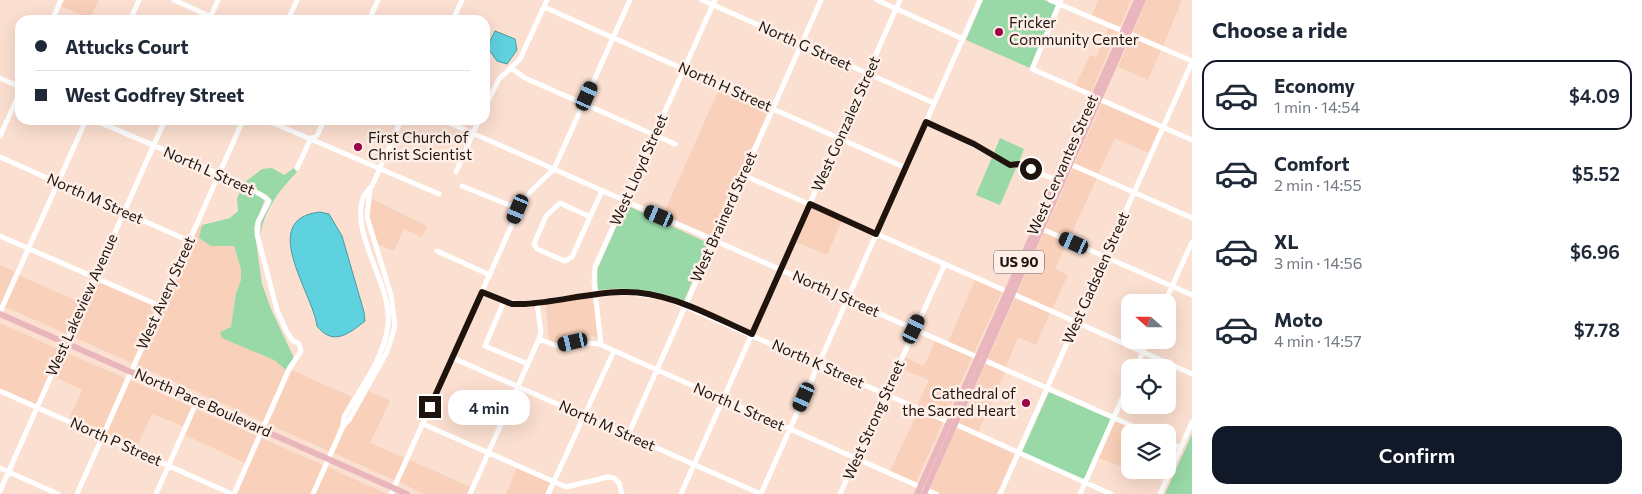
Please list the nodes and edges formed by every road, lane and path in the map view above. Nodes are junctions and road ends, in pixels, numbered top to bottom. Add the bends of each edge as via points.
1 (61, 0) edge
2 (139, 0) edge
3 (174, 0) edge
4 (218, 0) edge
5 (297, 0) edge
6 (378, 0) edge
7 (462, 0) edge
8 (547, 0) edge
9 (630, 0) edge
10 (702, 0) edge
11 (821, 0) edge
12 (877, 0) edge
13 (900, 0) edge
14 (980, 0) edge
15 (1050, 0) edge
16 (1137, 0) edge
17 (1142, 0) edge
18 (714, 2) edge
19 (1060, 2) edge
20 (544, 7) junction
21 (896, 9) junction
22 (54, 15) edge
23 (132, 15) edge
24 (204, 15) edge
25 (211, 15) edge
26 (290, 15) edge
27 (371, 15) edge
28 (455, 15) edge
29 (1126, 31) junction
30 (614, 38) junction
31 (963, 39) junction
32 (802, 44) junction
33 (1192, 62) edge
34 (511, 68) junction
35 (684, 69) junction
36 (868, 74) junction
37 (0, 78) edge
38 (15, 85) edge
39 (490, 97) edge
40 (1096, 98) junction
41 (15, 103) edge
42 (934, 103) junction
43 (583, 104) junction
44 (773, 109) junction
45 (926, 122) junction
46 (84, 125) edge
47 (105, 125) edge
48 (163, 125) edge
49 (241, 125) edge
50 (278, 125) edge
51 (322, 125) edge
52 (399, 125) edge
53 (453, 125) edge
54 (477, 125) edge
55 (1163, 127) junction
56 (1079, 129) junction
57 (473, 134) junction
58 (0, 136) edge
59 (654, 136) junction
60 (310, 138) junction
61 (839, 138) junction
62 (1192, 140) edge
63 (675, 144) dead end
64 (153, 146) junction
65 (0, 157) edge
66 (1070, 164) junction
67 (297, 168) dead end
68 (380, 168) junction
69 (906, 168) junction
70 (554, 169) junction
71 (456, 172) dead end
72 (218, 175) junction
73 (743, 175) junction
74 (1056, 180) junction
75 (58, 183) junction
76 (462, 186) dead end
77 (602, 190) junction
78 (1134, 192) junction
79 (438, 194) dead end
80 (624, 201) junction
81 (810, 204) junction
82 (518, 209) junction
83 (124, 212) junction
84 (1047, 216) junction
85 (590, 217) junction
86 (1192, 218) edge
87 (1042, 229) junction
88 (876, 234) junction
89 (0, 236) edge
90 (714, 240) junction
91 (189, 241) junction
92 (1192, 242) edge
93 (28, 248) junction
94 (437, 251) dead end
95 (1106, 257) junction
96 (944, 264) junction
97 (781, 270) junction
98 (490, 275) junction
99 (95, 278) junction
100 (1172, 286) junction
101 (482, 292) junction
102 (1009, 293) junction
103 (1168, 294) edge
104 (595, 295) junction
105 (1192, 295) edge
106 (847, 299) junction
107 (504, 301) junction
108 (537, 304) junction
109 (685, 305) junction
110 (160, 306) junction
111 (0, 313) edge
112 (1076, 323) junction
113 (914, 329) junction
114 (752, 334) junction
115 (539, 339) junction
116 (66, 343) junction
117 (601, 345) junction
118 (1144, 349) edge
119 (614, 351) junction
120 (1143, 352) junction
121 (453, 358) junction
122 (980, 358) junction
123 (1140, 359) edge
124 (528, 364) junction
125 (818, 364) junction
126 (657, 370) junction
127 (132, 371) junction
128 (1192, 374) edge
129 (518, 387) junction
130 (1047, 388) junction
131 (0, 390) edge
132 (885, 394) junction
133 (723, 399) junction
134 (197, 401) junction
135 (1121, 402) edge
136 (37, 407) junction
137 (584, 416) junction
138 (1114, 418) junction
139 (1192, 422) edge
140 (952, 423) junction
141 (423, 424) junction
142 (1128, 424) edge
143 (790, 429) junction
144 (262, 430) junction
145 (628, 435) junction
146 (102, 436) junction
147 (1176, 446) edge
148 (1180, 448) junction
149 (488, 453) junction
150 (1018, 453) junction
151 (328, 459) junction
152 (856, 459) junction
153 (694, 464) junction
154 (168, 466) junction
155 (0, 468) edge
156 (8, 472) junction
157 (554, 482) junction
158 (1085, 483) junction
159 (923, 490) edge
160 (0, 491) edge
161 (392, 491) edge
162 (58, 494) edge
163 (77, 494) edge
164 (156, 494) edge
165 (233, 494) edge
166 (312, 494) edge
167 (407, 494) edge
168 (470, 494) edge
169 (548, 494) edge
170 (622, 494) edge
171 (681, 494) edge
172 (761, 494) edge
173 (840, 494) edge
174 (917, 494) edge
175 (936, 494) edge
176 (1000, 494) edge
177 (1080, 494) edge
178 (1111, 494) edge
179 (1160, 494) edge

1 - 22 street
2 - 23 street
3 - 24 street
4 - 25 street
5 - 26 street
6 - 27 street
7 - 28 street
8 - 20 street
9 - 30 street
10 - 18 street, North G Street
11 - 32 street, West Brainerd Street
12 - 21 street
13 - 21 street, West Gonzalez Street
14 - 31 street
15 - 19 street
16 - 29 main road, West Cervantes Street / US 90
17 - 29 main road, West Cervantes Street / US 90
18 - 32 street, North G Street
18 - 35 street, West Lloyd Street
19 - 29 street
19 - 40 street via 1032,69
20 - 30 street, North H Street
20 - 34 street via 520,59
21 - 31 street
21 - 36 street, West Gonzalez Street
29 - 33 street
29 - 40 main road, West Cervantes Street / US 90
30 - 35 street, North H Street
30 - 43 street
31 - 42 street
32 - 36 street, North G Street
32 - 44 street, West Brainerd Street
33 - 55 street, West Gadsden Street
34 - 39 street via 496,84
34 - 43 street via 525,78
35 - 44 street, North H Street
35 - 59 street, West Lloyd Street
36 - 42 street, North G Street
36 - 61 street, West Gonzalez Street
37 - 38 street
40 - 55 street
40 - 56 main road, West Cervantes Street / US 90
40 - 66 main road, West Cervantes Street / US 90
41 - 58 street
42 - 45 street
43 - 59 street
43 - 70 street
44 - 61 street, North H Street
44 - 73 street, West Brainerd Street
45 - 69 street
45 - 74 street via 1010,165 1019,164
46 - 75 street
47 - 64 street, North L Street
48 - 64 street, West Lakeview Avenue
49 - 72 street, West Avery Street
50 - 60 street
51 - 60 street via 317,136
52 - 68 street
53 - 57 street, North J Street
54 - 57 street
55 - 62 street
55 - 78 street, West Gadsden Street
56 - 66 main road via 1068,159
56 - 74 main road, West Cervantes Street / US 90
57 - 70 street, North J Street
57 - 71 street
59 - 63 street
59 - 80 street, West Lloyd Street
60 - 67 street
60 - 68 street
61 - 69 street, North H Street
61 - 81 street, West Gonzalez Street
64 - 72 street, North L Street
64 - 83 street, West Lakeview Avenue
65 - 75 street, North M Street
66 - 78 street
66 - 84 main road, West Cervantes Street / US 90
68 - 79 street
68 - 151 street via 370,188 366,208 390,300 394,332 387,352 343,426
69 - 88 street
70 - 77 street, North J Street
70 - 82 street
72 - 91 street, West Avery Street
72 - 144 street, North L Street via 264,195 269,201 258,222 257,234 277,310 292,340 299,344 300,354 289,369
73 - 81 street
73 - 90 street, West Brainerd Street
74 - 84 main road
74 - 102 main road, West Cervantes Street / US 90
75 - 83 street, North M Street
75 - 93 street
76 - 82 street
77 - 80 street, North J Street
77 - 85 street
78 - 86 street
78 - 95 street, West Gadsden Street
80 - 90 street, North J Street
80 - 104 street, West Lloyd Street via 595,267
81 - 88 street
81 - 97 street, West Gonzalez Street
82 - 98 street
83 - 91 street, North M Street
83 - 99 street, West Lakeview Avenue
84 - 87 main road, West Cervantes Street / US 90
85 - 85 street via 568,261 534,247 546,216 556,204
87 - 95 street
87 - 102 main road, West Cervantes Street / US 90
88 - 96 street
88 - 106 street
89 - 93 street
90 - 97 street, North J Street
90 - 109 street, West Brainerd Street
91 - 110 street, West Avery Street
92 - 100 street
93 - 99 street
93 - 111 street
94 - 98 street
95 - 100 street
95 - 112 street, West Gadsden Street
96 - 102 street
96 - 113 street, West Strong Street
97 - 106 street, North J Street
97 - 114 street, West Gonzalez Street
98 - 101 street
99 - 110 street
99 - 116 street, West Lakeview Avenue
100 - 103 street
100 - 105 street
101 - 107 street, North K Street
101 - 121 street
102 - 112 street
102 - 122 main road, West Cervantes Street / US 90
104 - 108 street, North K Street
104 - 109 street, North K Street via 642,293
104 - 117 street, West Lloyd Street
106 - 113 street, North J Street
106 - 125 street
107 - 108 street, North K Street
107 - 124 street via 485,346
108 - 115 street
109 - 114 street, North K Street
109 - 126 street, West Brainerd Street
110 - 127 street, West Avery Street
111 - 116 main road, North Pace Boulevard
112 - 120 street
112 - 130 street, West Gadsden Street
113 - 122 street, North J Street
113 - 132 street, West Strong Street
114 - 125 street, North K Street
114 - 133 street, West Gonzalez Street
115 - 117 street, North L Street via 557,346 573,342
115 - 124 street
116 - 127 main road, North Pace Boulevard
116 - 136 street, West Lakeview Avenue
117 - 119 street, North L Street
118 - 120 street
119 - 126 street, North L Street
119 - 137 street
120 - 123 street
120 - 128 street
121 - 129 street, North M Street
121 - 141 street
122 - 130 street, North J Street
122 - 140 main road, West Cervantes Street / US 90
124 - 129 street
125 - 132 street, North K Street
125 - 143 street
126 - 133 street, North L Street
126 - 145 street, West Brainerd Street
127 - 134 main road, North Pace Boulevard
127 - 146 street, West Avery Street
129 - 137 street, North M Street
129 - 149 street
130 - 138 street, North J Street
130 - 150 street, West Gadsden Street
131 - 136 street, North P Street
132 - 140 street, North K Street
132 - 152 street, West Strong Street
133 - 143 street, North L Street
133 - 153 street, West Gonzalez Street
134 - 144 main road, North Pace Boulevard
134 - 154 street
135 - 138 street
136 - 146 street, North P Street
136 - 156 street, West Lakeview Avenue
137 - 145 street, North M Street
137 - 157 street
138 - 142 street, North J Street
138 - 158 street
139 - 148 street
140 - 150 street, North K Street
140 - 159 main road, West Cervantes Street / US 90
141 - 149 street
141 - 161 street
143 - 152 street, North L Street
143 - 172 street
144 - 151 main road, North Pace Boulevard
144 - 165 street
145 - 153 street, North M Street
146 - 154 street, North P Street
146 - 163 street, West Avery Street
147 - 148 street
148 - 179 street
149 - 157 street
149 - 168 street
150 - 158 street, North K Street
150 - 176 street, West Gadsden Street
151 - 161 main road, North Pace Boulevard
151 - 166 street
152 - 159 street, North L Street
152 - 173 street, West Strong Street
153 - 171 street, West Gonzalez Street
153 - 172 street, North M Street
154 - 164 street
154 - 165 street, North P Street
155 - 156 street
156 - 160 street, West Lakeview Avenue
156 - 162 street
157 - 169 street
157 - 170 street via 569,487 611,477 619,483
158 - 177 street
158 - 178 street, North K Street
159 - 174 main road, West Cervantes Street / US 90
159 - 175 street, North L Street
161 - 167 main road, North Pace Boulevard

